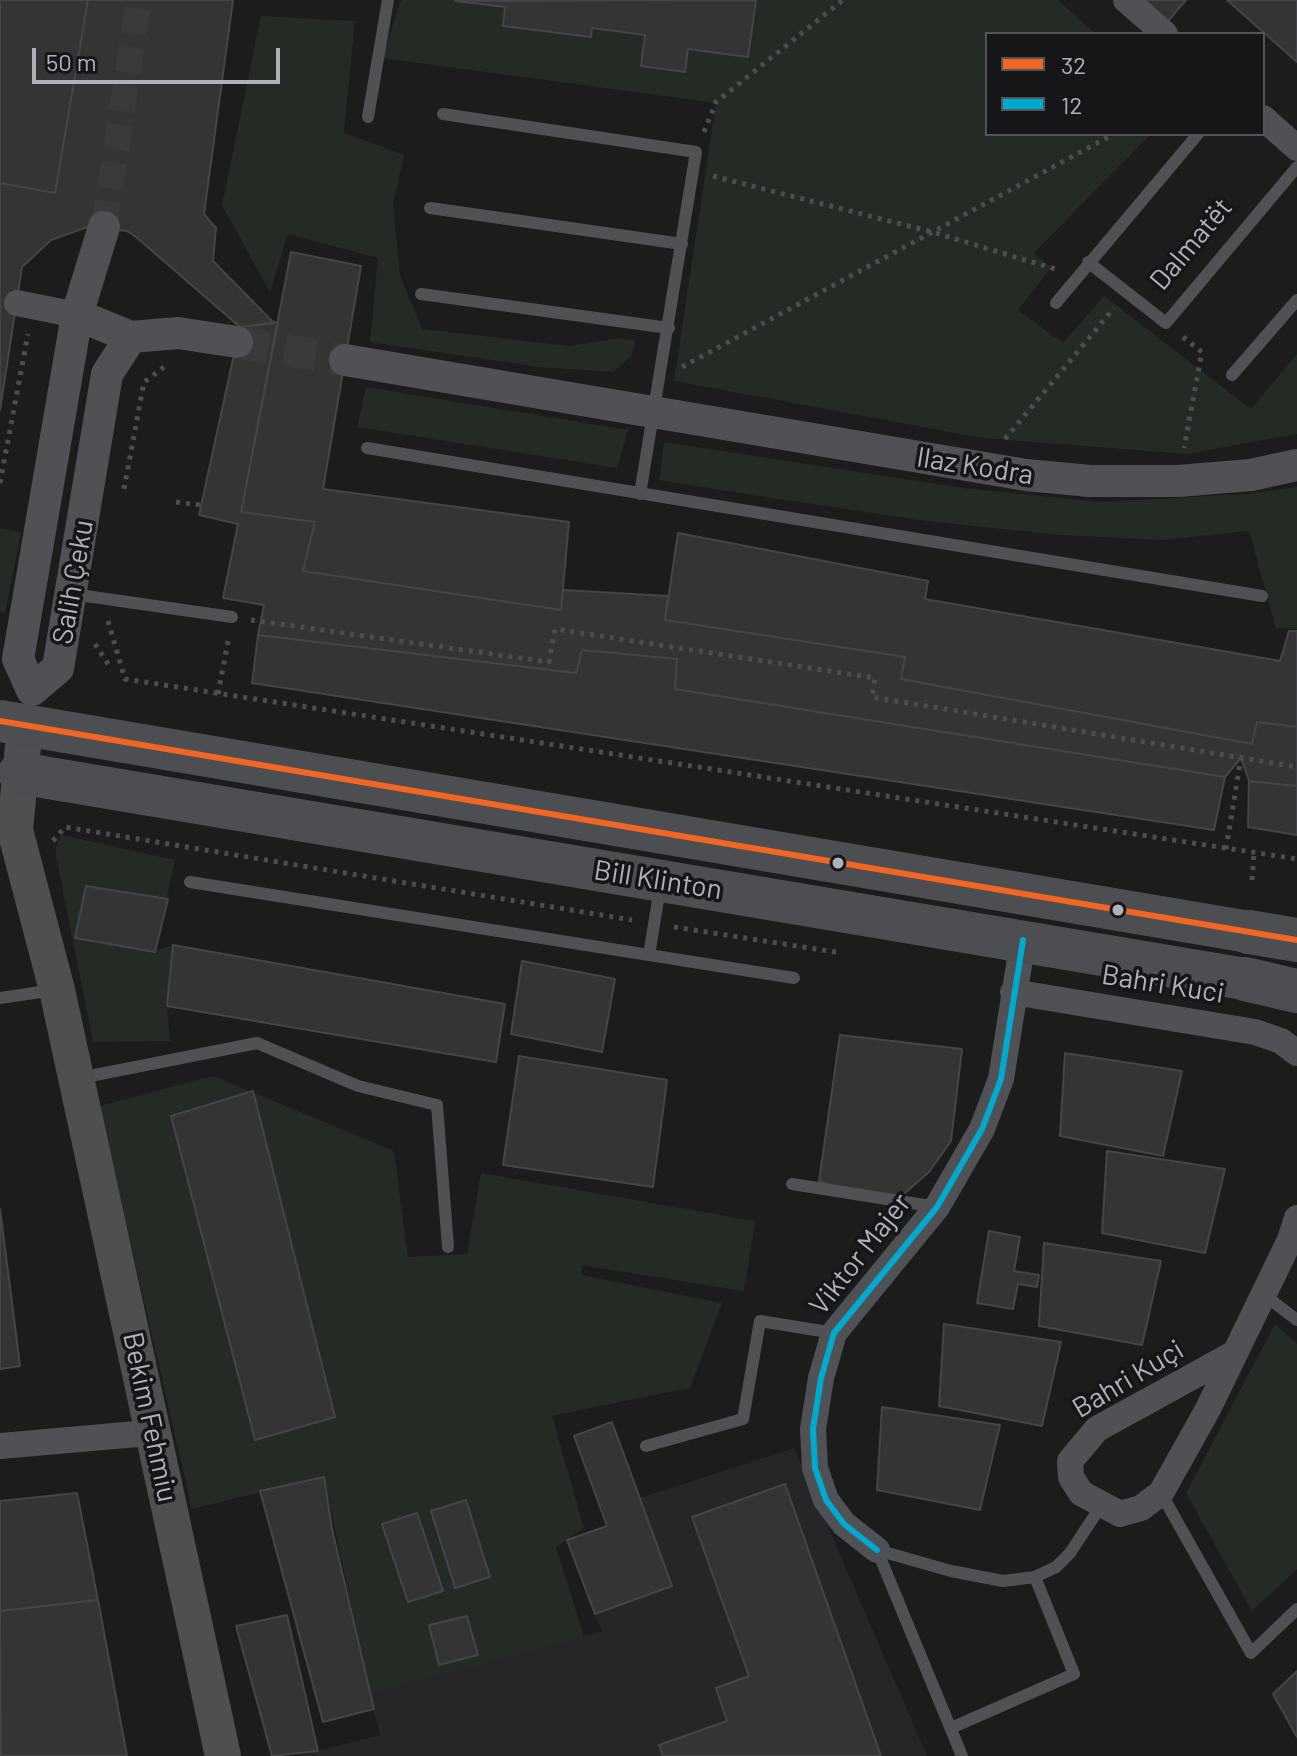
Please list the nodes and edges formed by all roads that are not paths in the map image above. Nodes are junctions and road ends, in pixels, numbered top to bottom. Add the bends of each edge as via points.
1 (388, 0) edge
2 (1126, 0) edge
3 (1163, 32) edge
4 (443, 114) dead end
5 (368, 117) dead end
6 (1265, 120) edge
7 (1196, 136) edge
8 (1297, 148) edge
9 (1297, 167) edge
10 (430, 208) dead end
11 (104, 227) tunnel mouth
12 (682, 244) junction
13 (1088, 262) junction
14 (421, 294) dead end
15 (1297, 300) edge
16 (1056, 303) dead end
17 (24, 305) road end
18 (77, 315) junction
19 (669, 328) junction
20 (131, 337) junction
21 (237, 342) tunnel mouth
22 (345, 360) tunnel mouth
23 (1232, 375) dead end
24 (657, 403) junction
25 (367, 448) dead end
26 (1297, 465) edge
27 (640, 494) junction
28 (89, 596) junction
29 (1262, 596) dead end
30 (232, 617) road end
31 (19, 712) edge
32 (13, 772) edge
33 (661, 881) junction
34 (190, 882) dead end
35 (1249, 932) junction
36 (1297, 932) edge
37 (1023, 940) junction
38 (1297, 940) edge
39 (649, 955) junction
40 (794, 978) dead end
41 (1245, 979) joint
42 (1297, 989) edge
43 (57, 990) junction
44 (1013, 992) junction
45 (0, 998) edge
46 (1297, 1053) edge
47 (77, 1079) junction
48 (792, 1184) dead end
49 (937, 1207) junction
50 (1297, 1218) edge
51 (448, 1247) dead end
52 (1263, 1294) junction
53 (1297, 1320) edge
54 (834, 1333) junction
55 (1235, 1353) junction
56 (153, 1429) junction
57 (0, 1446) edge
58 (646, 1446) dead end
59 (1161, 1493) junction
60 (1101, 1506) junction
61 (877, 1550) junction
62 (1035, 1577) junction
63 (1297, 1609) edge
64 (951, 1728) junction
65 (223, 1756) edge
66 (962, 1756) edge

1 - 5 lane
2 - 3 street
4 - 12 lane via 696,152
6 - 8 street
7 - 13 lane
9 - 13 lane, Dalmatët via 1166,323
10 - 12 lane
11 - 18 street, Salih Çeku
12 - 19 lane
13 - 16 lane
14 - 19 lane
15 - 23 lane
17 - 18 street
18 - 20 street
18 - 31 street, Salih Çeku via 18,659
19 - 24 lane
20 - 21 street via 178,333
20 - 28 street, Salih Çeku via 107,374
22 - 24 street, Ilaz Kodra
24 - 26 street, Ilaz Kodra via 981,467 1090,481 1178,481
24 - 27 lane
25 - 27 lane
27 - 29 lane
28 - 30 lane
28 - 31 street, Salih Çeku via 58,668
31 - 32 main road, Bekim Fehmiu
31 - 35 main road, Bill Klinton
32 - 33 main road, Bill Klinton
32 - 43 main road, Bekim Fehmiu via 15,830
33 - 37 main road, Bill Klinton
33 - 39 lane
34 - 39 lane
35 - 36 highway
35 - 38 highway, Bill Klinton
37 - 41 main road, Bill Klinton
37 - 44 street, Viktor Majer
39 - 40 lane
41 - 42 highway, Bill Klinton
43 - 45 lane
43 - 47 main road, Bekim Fehmiu
44 - 46 street, Bahri Kuci via 1255,1032
44 - 49 street, Viktor Majer via 1001,1079 982,1129
47 - 51 lane via 257,1043 358,1086 437,1105
47 - 56 main road, Bekim Fehmiu
48 - 49 lane
49 - 54 street, Viktor Majer
50 - 52 street, Bahri Kuçi
52 - 53 lane
52 - 55 street, Bahri Kuçi
54 - 58 lane via 760,1321 743,1419
54 - 61 street, Viktor Majer via 813,1429 815,1468 826,1500 844,1524
55 - 59 street, Bahri Kuçi
55 - 60 street, Bahri Kuçi via 1097,1429 1079,1447 1070,1461 1071,1477 1081,1493
56 - 57 street
56 - 65 main road, Bekim Fehmiu
59 - 60 street, Bahri Kuçi via 1141,1508 1120,1514
59 - 63 lane via 1251,1653
60 - 62 lane via 1070,1553
61 - 62 lane via 1003,1581
61 - 64 lane, Viktor Majer
62 - 64 lane via 1074,1674
64 - 66 lane, Viktor Majer

